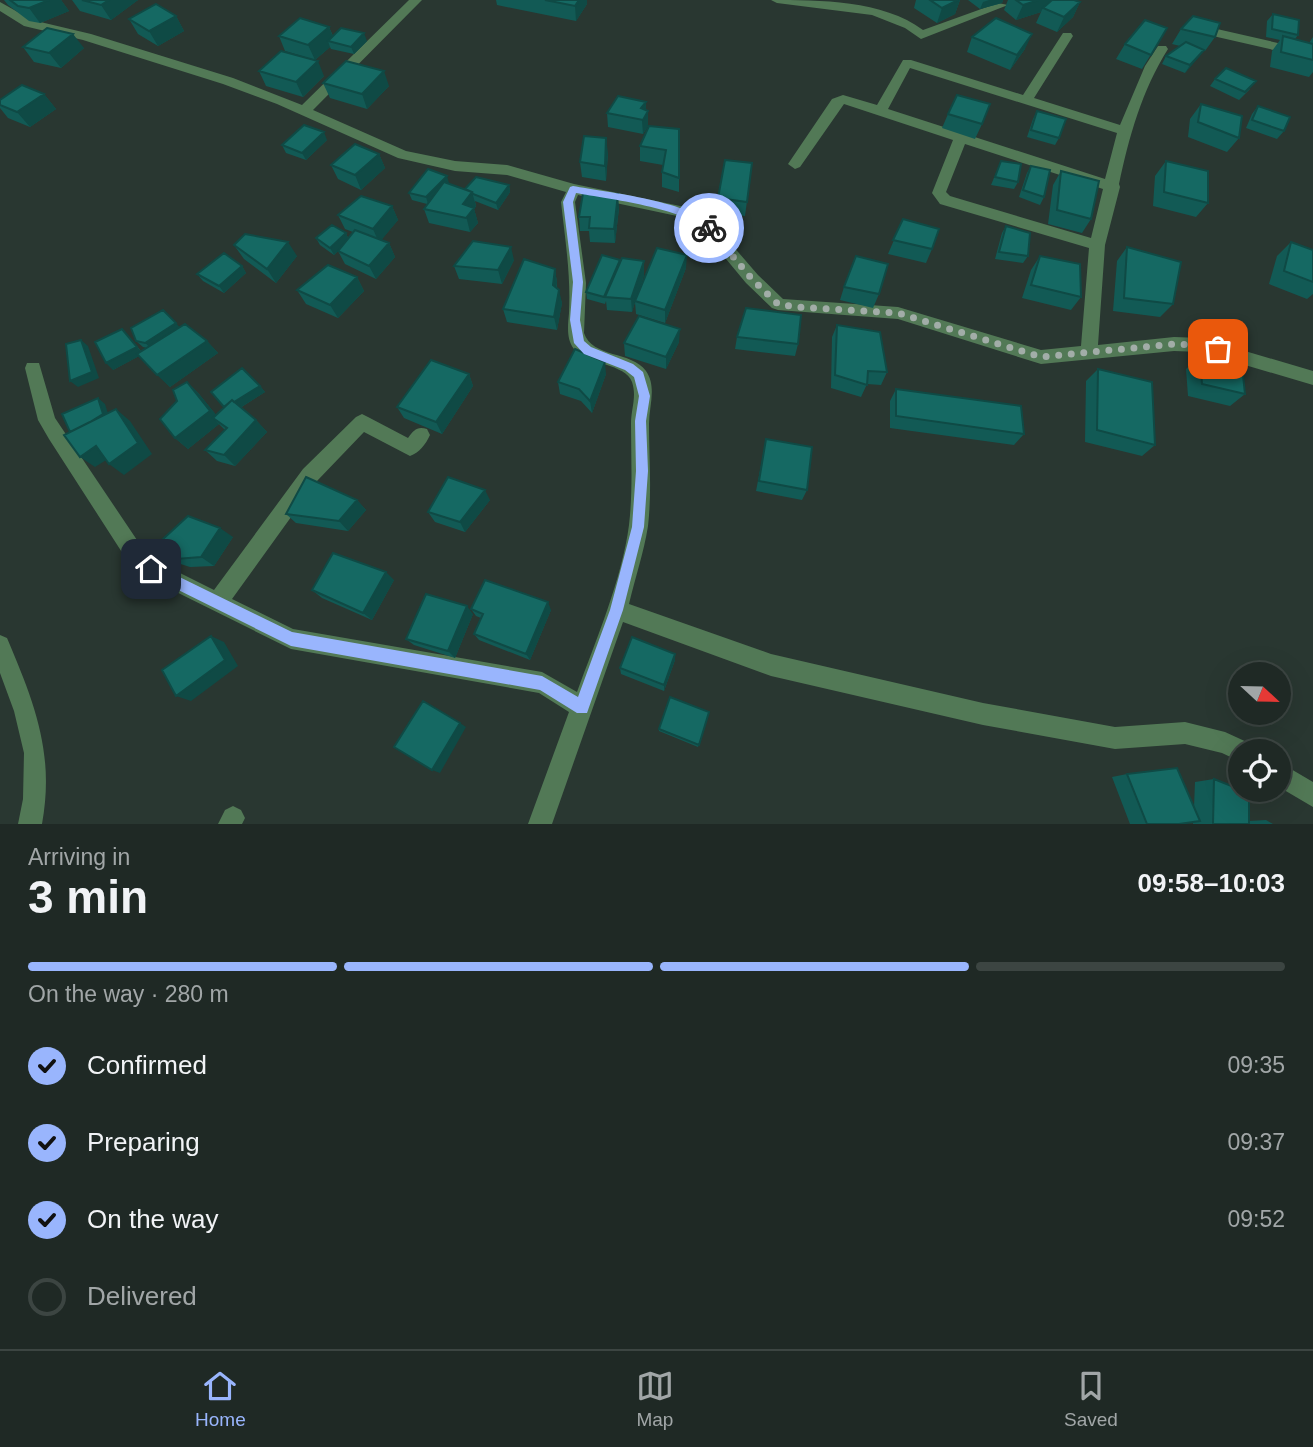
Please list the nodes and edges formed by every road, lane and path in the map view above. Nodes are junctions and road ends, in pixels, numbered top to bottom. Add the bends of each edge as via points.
1 (416, 0) edge
2 (777, 0) edge
3 (876, 0) edge
4 (1002, 5) dead end
5 (0, 6) edge
6 (881, 14) junction
7 (1195, 28) edge
8 (1068, 36) dead end
9 (1162, 49) edge
10 (915, 50) junction
11 (1313, 55) edge
12 (1026, 100) junction
13 (305, 110) junction
14 (880, 111) junction
15 (1124, 131) junction
16 (960, 139) junction
17 (796, 164) dead end
18 (1113, 187) junction
19 (573, 190) junction
20 (1097, 245) junction
21 (1088, 352) junction
22 (33, 369) dead end
23 (1313, 378) edge
24 (421, 435) dead end
25 (218, 602) junction
26 (617, 610) junction
27 (0, 645) edge
28 (582, 708) junction
29 (1228, 744) edge
30 (1291, 781) edge
31 (1313, 796) edge
32 (30, 824) edge
33 (540, 824) edge

1 - 13 street
2 - 6 street
3 - 6 street
4 - 10 street
5 - 13 street via 28,23 228,81
6 - 10 street via 905,22
7 - 11 street
8 - 12 street
9 - 15 street
10 - 12 street
10 - 14 street
12 - 15 street
13 - 19 street via 419,160 507,170
14 - 16 street
14 - 17 street via 843,99 838,102
15 - 18 street
16 - 18 street
16 - 20 street via 939,193 945,200
18 - 20 street
19 - 21 street via 657,205 702,220 778,304 898,313 1041,357
19 - 26 street via 568,210 578,282 575,320 579,343 639,375 644,396 638,527
20 - 21 street
21 - 23 street via 1201,345
22 - 25 street via 47,420 132,550 151,569
24 - 25 street via 410,448 362,422 310,475
25 - 28 street via 291,639 542,683
26 - 28 street
26 - 29 street via 771,665 983,715 1115,738 1185,733
27 - 32 street via 34,733 38,773
28 - 33 street
30 - 31 street

